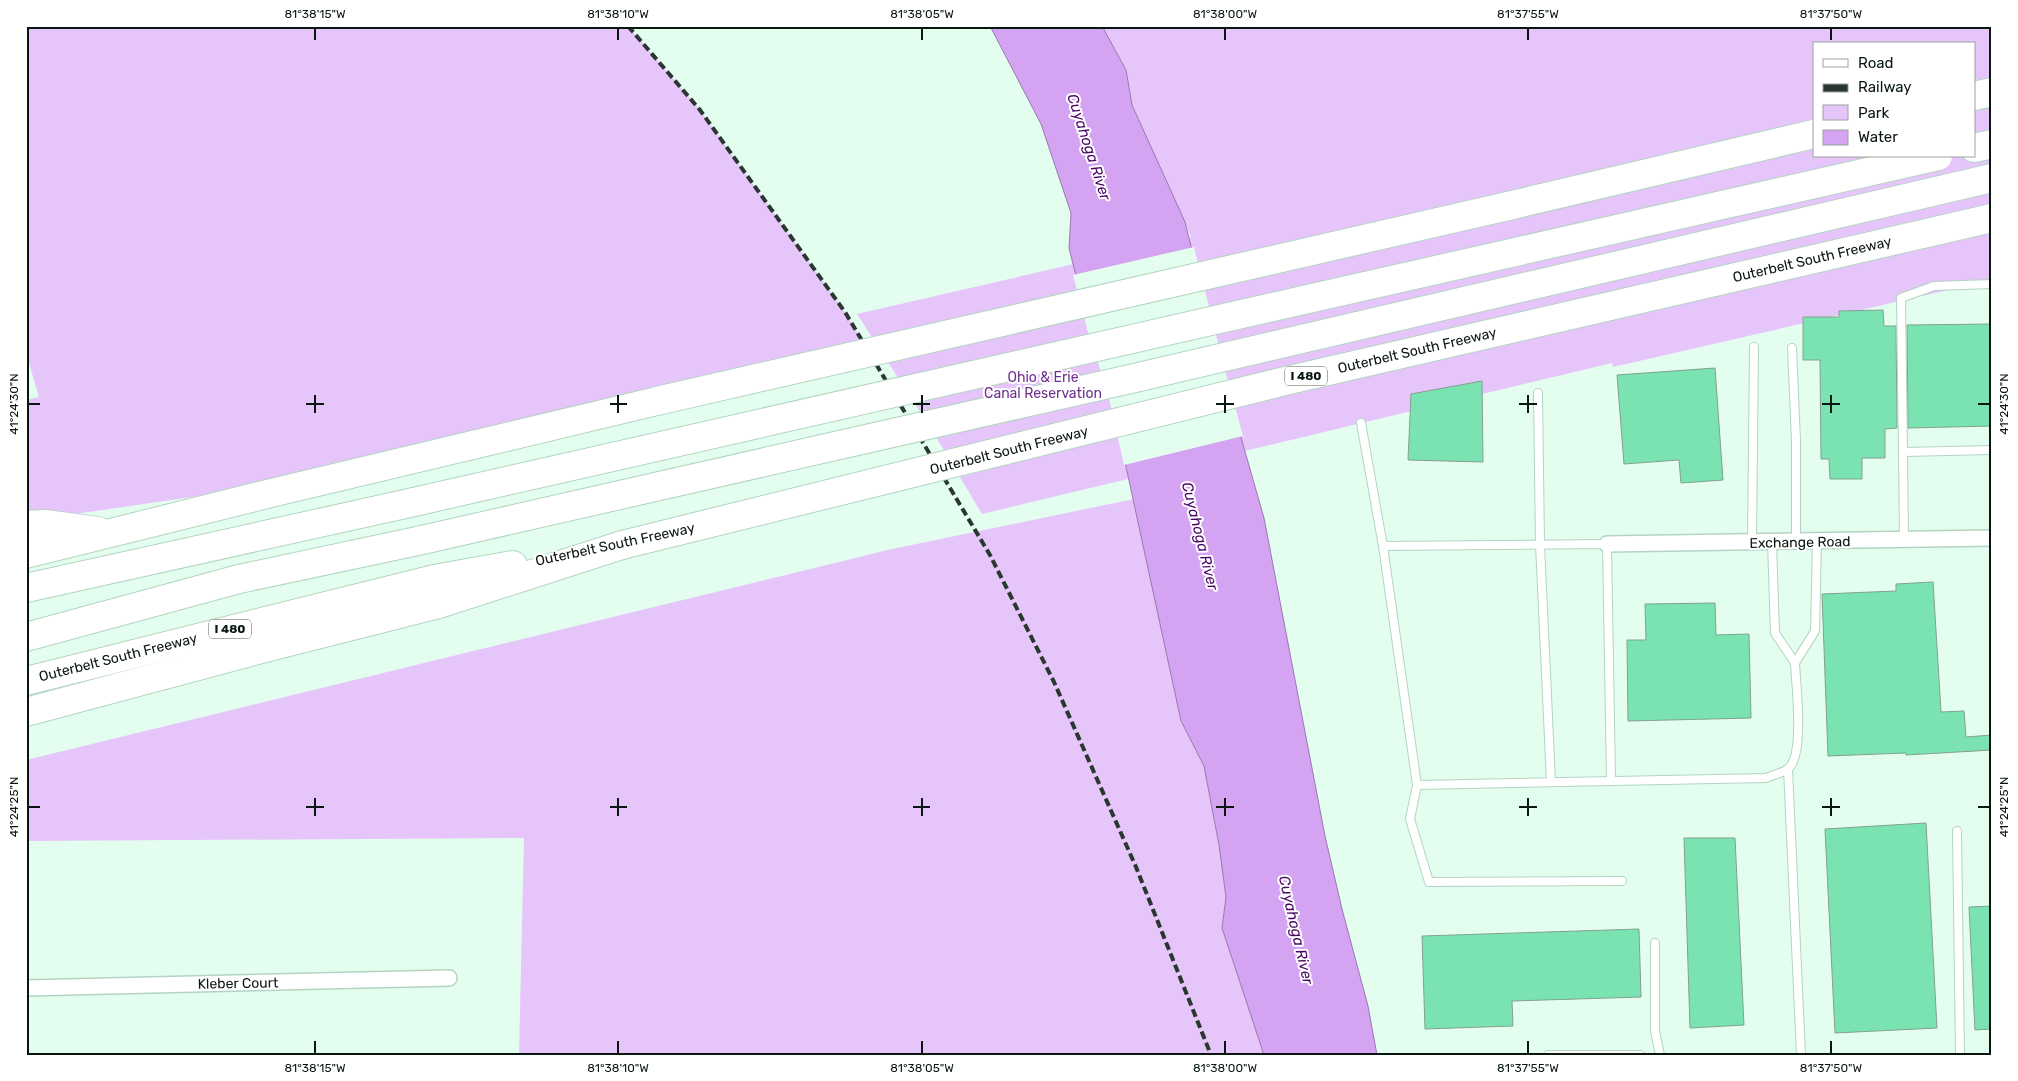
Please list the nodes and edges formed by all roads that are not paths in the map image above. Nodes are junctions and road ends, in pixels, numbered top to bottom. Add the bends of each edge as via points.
1 (1992, 92) edge
2 (1976, 96) edge
3 (1813, 134) edge
4 (1992, 144) edge
5 (1976, 148) edge
6 (1929, 158) edge
7 (1992, 178) edge
8 (1992, 218) edge
9 (1992, 284) edge
10 (1754, 347) dead end
11 (1792, 348) dead end
12 (1538, 393) dead end
13 (1361, 423) dead end
14 (1992, 450) edge
15 (1903, 452) junction
16 (26, 525) edge
17 (114, 533) junction
18 (1992, 538) edge
19 (1904, 540) junction
20 (1816, 541) junction
21 (1772, 542) junction
22 (1796, 542) junction
23 (1752, 543) junction
24 (1607, 544) junction
25 (1540, 545) junction
26 (1383, 546) junction
27 (26, 554) edge
28 (26, 588) edge
29 (437, 592) junction
30 (26, 637) edge
31 (1795, 663) junction
32 (26, 681) edge
33 (26, 712) edge
34 (1788, 769) junction
35 (1612, 780) junction
36 (1551, 782) junction
37 (1417, 785) junction
38 (1957, 831) dead end
39 (1622, 881) dead end
40 (1655, 944) dead end
41 (449, 978) dead end
42 (26, 988) edge
43 (1548, 1055) edge
44 (1640, 1055) edge
45 (1660, 1055) edge
46 (1801, 1055) edge
47 (1960, 1055) edge

1 - 2 highway
3 - 17 highway, bridge via 657,401
4 - 5 highway
6 - 28 highway, bridge
7 - 30 highway, bridge via 1129,380 240,579
8 - 29 highway, Outerbelt South Freeway / I 480, bridge via 1294,379
9 - 15 lane via 1934,286 1902,298
10 - 23 lane
11 - 22 lane
12 - 25 lane
13 - 26 lane
14 - 15 lane
15 - 19 lane
16 - 17 highway via 45,524
17 - 27 highway
18 - 19 street, Exchange Road
19 - 20 street, Exchange Road
20 - 22 street, Exchange Road
20 - 31 lane via 1815,631
21 - 22 street, Exchange Road
21 - 23 street, Exchange Road
21 - 31 lane via 1775,634
23 - 24 street, Exchange Road
24 - 25 lane
24 - 35 lane
25 - 26 lane
25 - 36 lane
26 - 37 lane
29 - 32 highway, Outerbelt South Freeway / I 480 via 250,624
29 - 33 highway via 265,648
31 - 34 lane via 1799,743
34 - 35 lane via 1766,778
34 - 46 lane
35 - 36 lane
36 - 37 lane
37 - 39 lane via 1410,819 1429,882
38 - 47 lane
40 - 45 lane via 1655,1031
41 - 42 street, Kleber Court
43 - 44 lane

